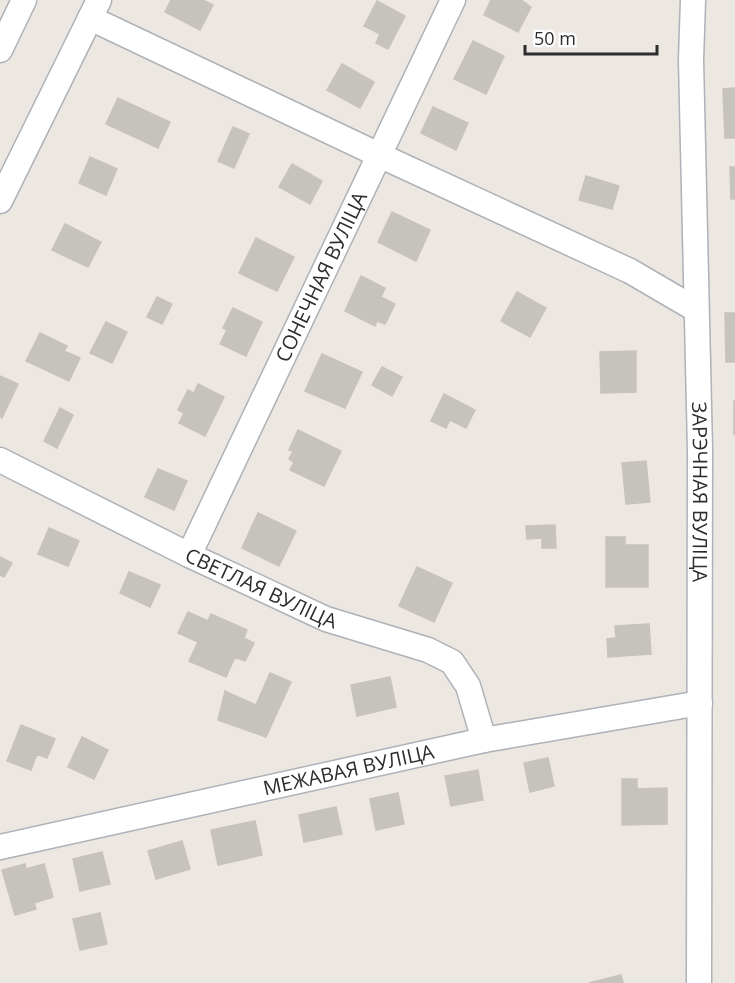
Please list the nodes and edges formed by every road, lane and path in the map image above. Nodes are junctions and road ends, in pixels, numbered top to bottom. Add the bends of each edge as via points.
1 (24, 0) edge
2 (453, 0) edge
3 (693, 0) edge
4 (94, 9) edge
5 (0, 50) edge
6 (378, 155) junction
7 (0, 201) edge
8 (695, 309) junction
9 (0, 460) edge
10 (189, 555) junction
11 (700, 703) junction
12 (484, 740) junction
13 (0, 847) edge
14 (699, 983) edge

1 - 5 street
2 - 6 street, СОНЕЧНАЯ ВУЛІЦА
3 - 8 street, ЗАРЭЧНАЯ ВУЛІЦА
4 - 6 street
4 - 7 street
6 - 8 street via 630,271
6 - 10 street, СОНЕЧНАЯ ВУЛІЦА
8 - 11 street, ЗАРЭЧНАЯ ВУЛІЦА via 700,462
9 - 10 street, СВЕТЛАЯ ВУЛІЦА
10 - 12 street, СВЕТЛАЯ ВУЛІЦА via 326,619 428,650 452,662 468,686
11 - 12 street, МЕЖАВАЯ ВУЛІЦА
11 - 14 street, ЗАРЭЧНАЯ ВУЛІЦА
12 - 13 street, МЕЖАВАЯ ВУЛІЦА

